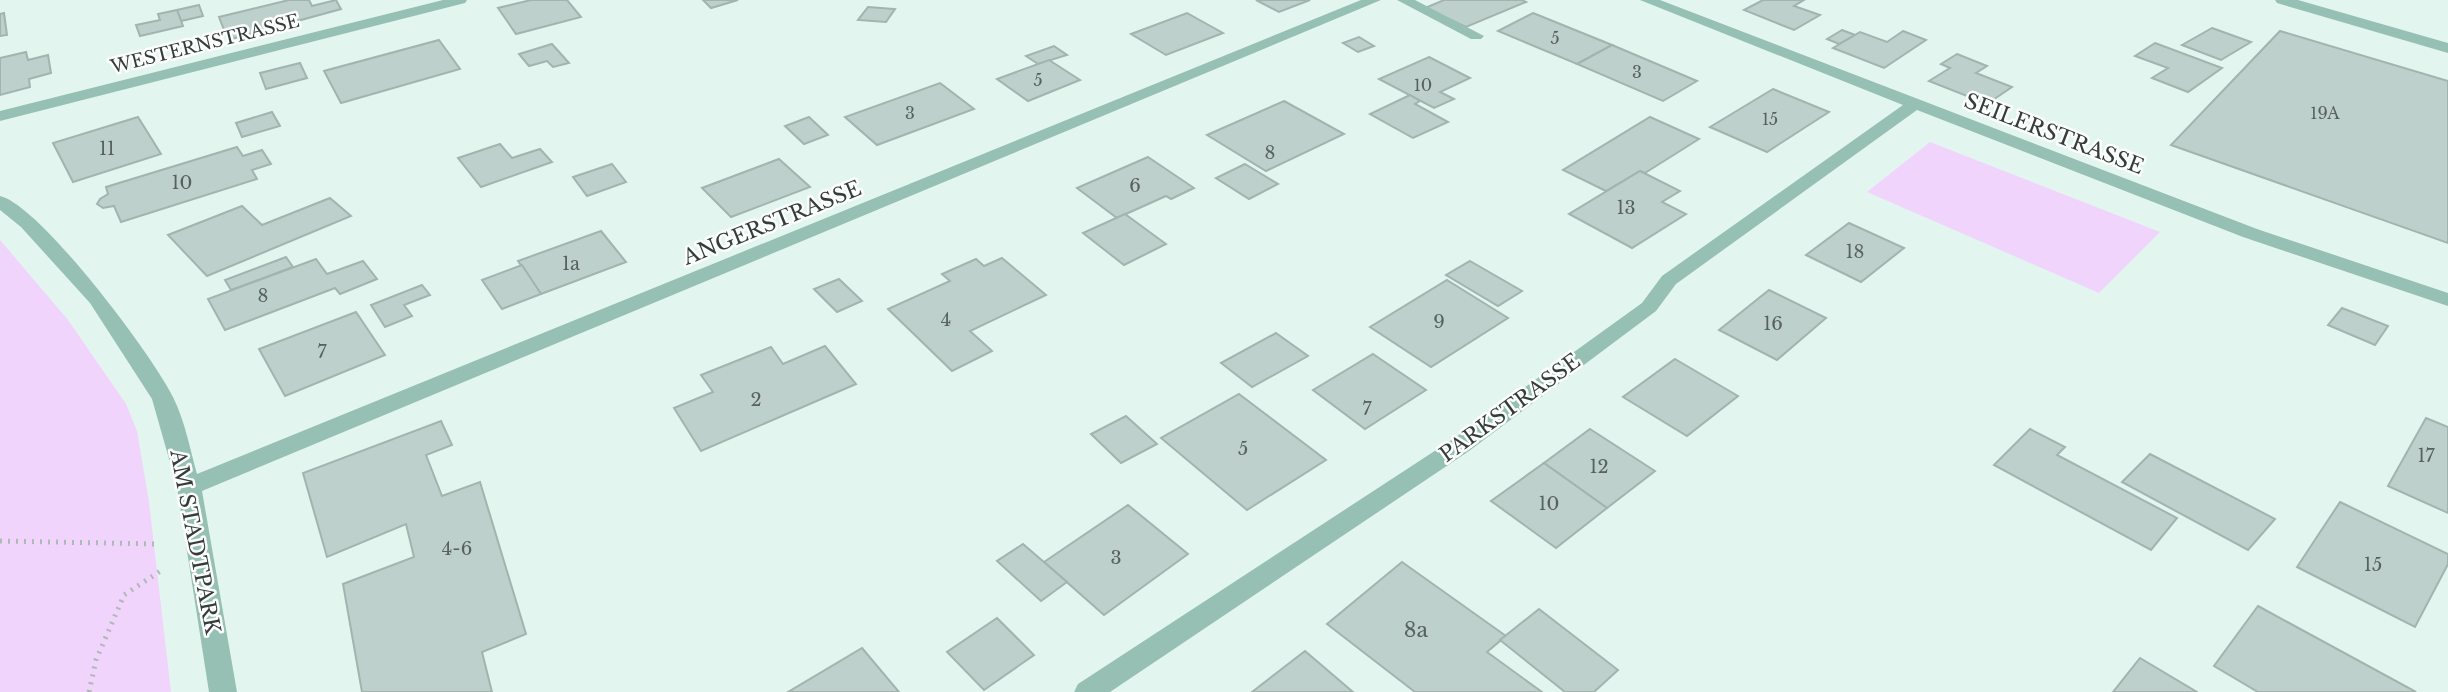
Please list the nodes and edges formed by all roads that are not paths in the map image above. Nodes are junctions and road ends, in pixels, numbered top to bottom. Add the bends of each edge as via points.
1 (460, 0) edge
2 (1374, 0) edge
3 (1404, 0) edge
4 (1647, 0) edge
5 (2282, 0) edge
6 (1476, 36) dead end
7 (2448, 48) edge
8 (1915, 104) junction
9 (0, 116) edge
10 (0, 201) edge
11 (2448, 300) edge
12 (188, 487) junction
13 (223, 692) edge
14 (1088, 692) edge

1 - 9 street, WESTERNSTRASSE
2 - 12 street, ANGERSTRASSE
3 - 6 street
4 - 8 street, SEILERSTRASSE
5 - 7 street
8 - 11 street, SEILERSTRASSE via 2250,233
8 - 14 street, PARKSTRASSE via 1669,280 1649,307 1461,445
10 - 12 street, AM STADTPARK via 28,223 97,299 163,398
12 - 13 street, AM STADTPARK

